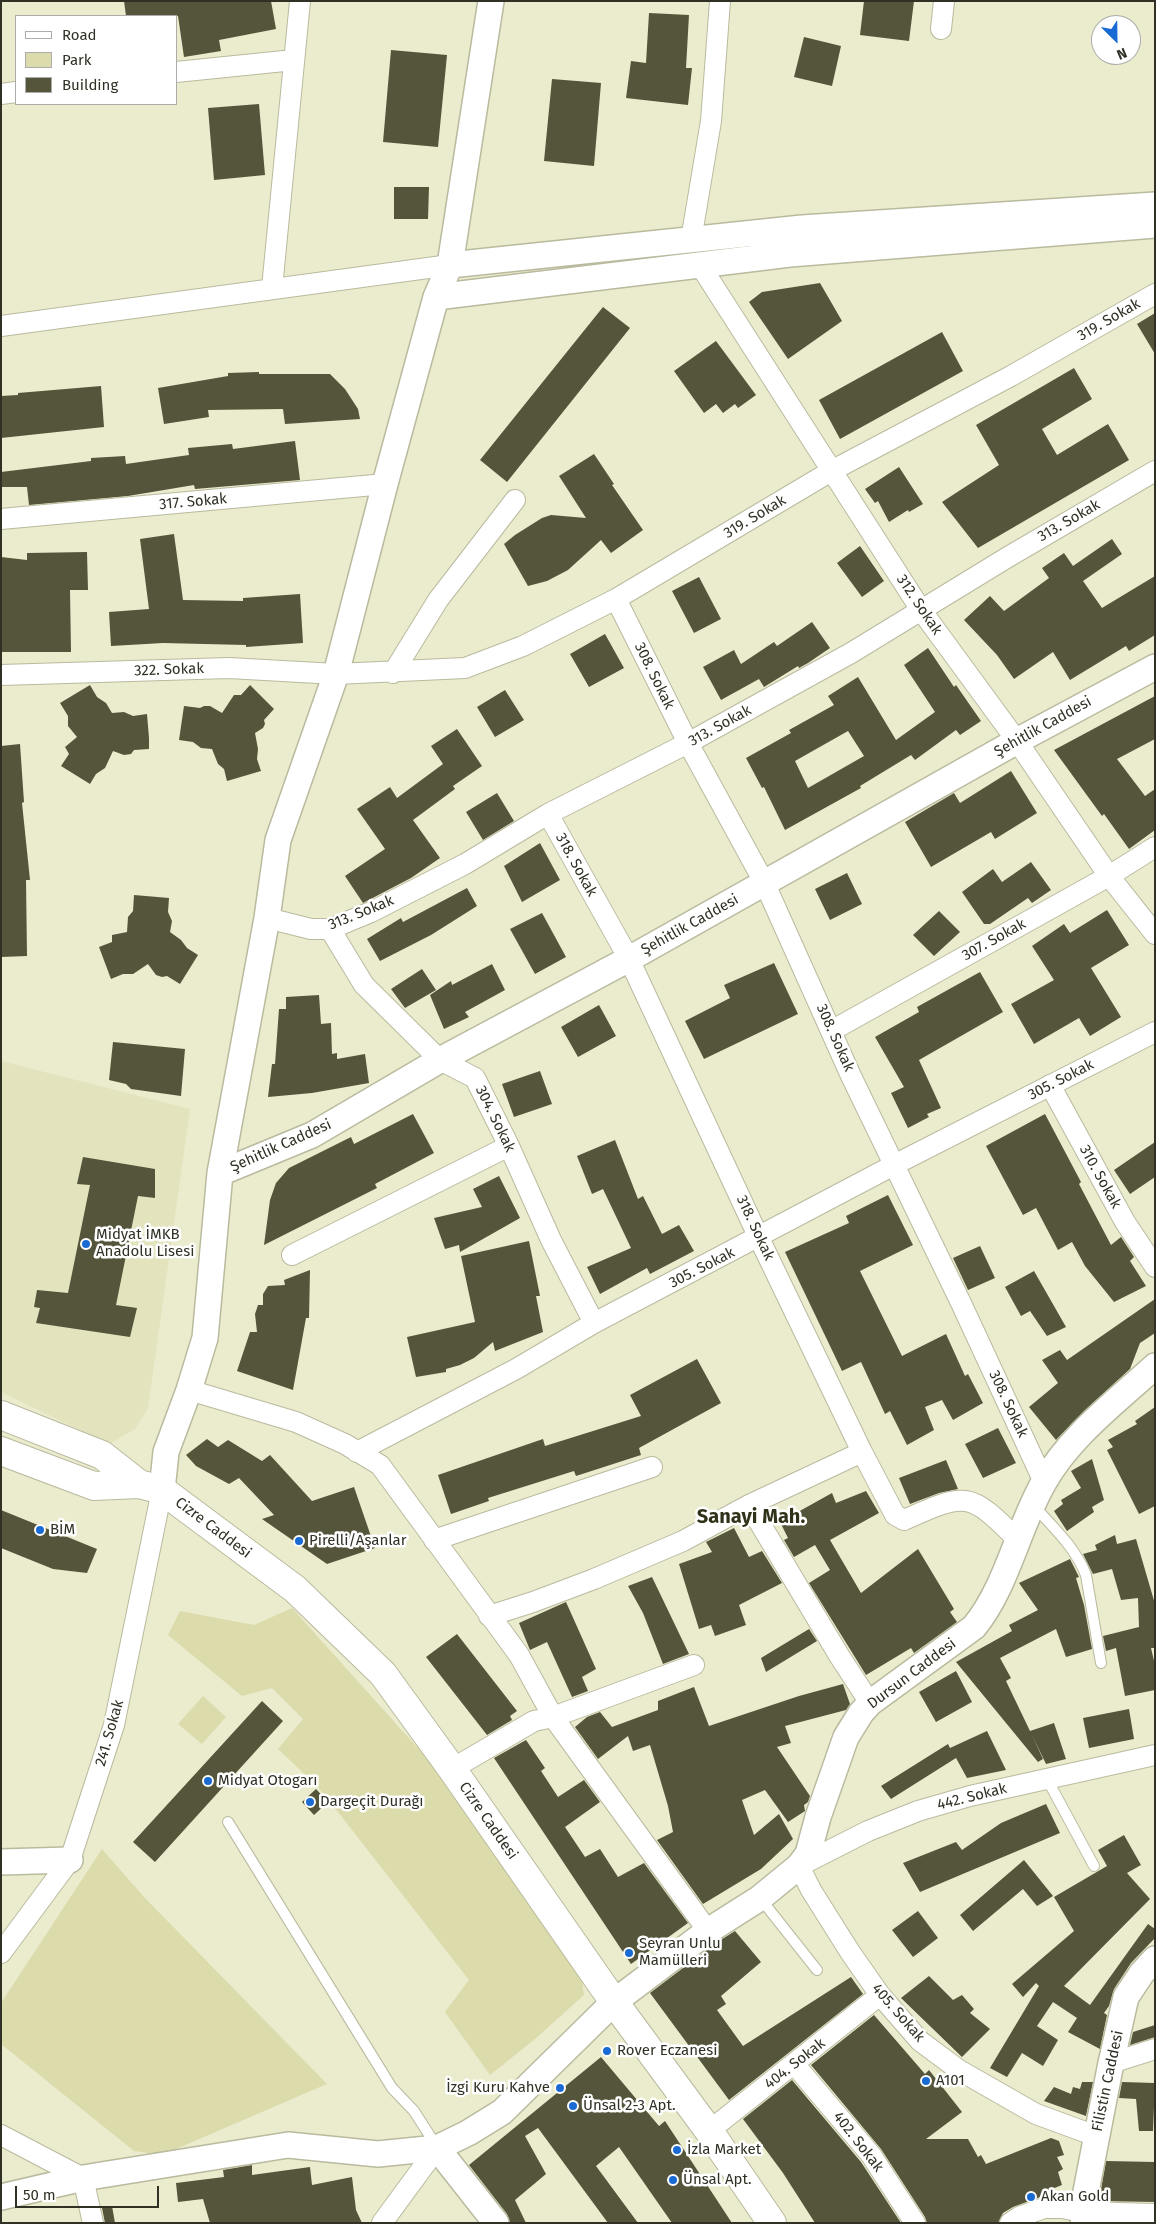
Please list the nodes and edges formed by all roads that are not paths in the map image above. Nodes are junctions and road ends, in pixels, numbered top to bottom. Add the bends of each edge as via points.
1 (300, 1) edge
2 (492, 1) edge
3 (720, 1) edge
4 (944, 1) edge
5 (941, 29) dead end
6 (294, 60) junction
7 (178, 72) edge
8 (15, 92) edge
9 (1, 94) edge
10 (1155, 205) edge
11 (1155, 225) edge
12 (691, 240) junction
13 (450, 265) junction
14 (700, 265) junction
15 (272, 288) junction
16 (1155, 294) edge
17 (436, 297) junction
18 (1, 326) edge
19 (833, 470) junction
20 (1155, 471) edge
21 (385, 484) junction
22 (515, 500) dead end
23 (1, 520) edge
24 (616, 599) junction
25 (921, 610) junction
26 (1155, 667) edge
27 (393, 673) junction
28 (336, 674) junction
29 (1, 675) edge
30 (1017, 741) junction
31 (688, 743) junction
32 (548, 814) junction
33 (1155, 847) edge
34 (1109, 876) junction
35 (766, 884) junction
36 (267, 918) junction
37 (330, 929) junction
38 (1155, 934) edge
39 (629, 959) junction
40 (831, 1031) junction
41 (1155, 1032) edge
42 (440, 1060) junction
43 (1050, 1085) junction
44 (509, 1146) junction
45 (894, 1165) junction
46 (220, 1173) junction
47 (759, 1238) junction
48 (292, 1255) dead end
49 (1155, 1267) edge
50 (594, 1323) junction
51 (1155, 1366) edge
52 (189, 1390) junction
53 (1, 1415) edge
54 (1, 1451) edge
55 (357, 1452) junction
56 (862, 1452) junction
57 (652, 1467) dead end
58 (1044, 1482) junction
59 (150, 1487) junction
60 (749, 1505) junction
61 (1032, 1505) junction
62 (434, 1540) junction
63 (1018, 1540) junction
64 (489, 1616) junction
65 (1101, 1663) dead end
66 (694, 1665) dead end
67 (870, 1703) junction
68 (553, 1718) junction
69 (1155, 1755) edge
70 (452, 1769) junction
71 (1047, 1779) junction
72 (228, 1822) dead end
73 (70, 1860) junction
74 (1, 1862) edge
75 (799, 1866) junction
76 (1094, 1866) dead end
77 (760, 1898) junction
78 (708, 1931) junction
79 (1, 1953) edge
80 (1155, 1959) edge
81 (817, 1970) dead end
82 (880, 1995) junction
83 (614, 2002) junction
84 (1155, 2049) edge
85 (1111, 2062) junction
86 (795, 2065) junction
87 (709, 2131) junction
88 (1, 2135) edge
89 (1096, 2136) junction
90 (437, 2148) junction
91 (83, 2178) junction
92 (1, 2197) edge
93 (1155, 2214) edge
94 (1083, 2218) edge
95 (93, 2223) edge
96 (382, 2223) edge
97 (496, 2223) edge
98 (772, 2223) edge
99 (915, 2223) edge
100 (1010, 2223) edge

1 - 6 street
2 - 13 street
3 - 12 street via 711,121
4 - 5 street
6 - 7 street
6 - 15 street
8 - 9 street
10 - 12 street via 812,228
11 - 14 street via 790,254
12 - 13 street
13 - 15 street
13 - 17 street
14 - 17 street
14 - 19 street, 312. Sokak
15 - 18 street
16 - 19 street, 319. Sokak via 1011,376
17 - 21 street
19 - 24 street, 319. Sokak
19 - 25 street, 312. Sokak
20 - 25 street, 313. Sokak
21 - 23 street, 317. Sokak
21 - 28 street
22 - 27 street via 438,600
24 - 27 street, 319. Sokak via 523,646 465,668
24 - 31 street, 308. Sokak
25 - 30 street, 312. Sokak
25 - 31 street, 313. Sokak via 851,654
26 - 30 street, Şehitlik Caddesi
27 - 28 street, 319. Sokak
28 - 29 street, 322. Sokak via 229,668
28 - 36 street via 278,840
30 - 34 street, 312. Sokak
30 - 35 street, Şehitlik Caddesi
31 - 32 street, 313. Sokak
31 - 35 street, 308. Sokak
32 - 37 street, 313. Sokak via 465,864
32 - 39 street, 318. Sokak
33 - 34 street, 307. Sokak
34 - 38 street, 312. Sokak
34 - 40 street, 307. Sokak
35 - 39 street, Şehitlik Caddesi
35 - 40 street, 308. Sokak
36 - 37 street, 313. Sokak via 312,929
36 - 46 street
37 - 42 street, 304. Sokak via 364,985
39 - 42 street, Şehitlik Caddesi
39 - 47 street, 318. Sokak
40 - 45 street, 308. Sokak
41 - 43 street, 305. Sokak
42 - 44 street, 304. Sokak via 475,1078
42 - 46 street, Şehitlik Caddesi via 312,1135
43 - 45 street, 305. Sokak
43 - 49 street, 310. Sokak via 1125,1222
44 - 48 street
44 - 50 street, 304. Sokak via 551,1240
45 - 47 street, 305. Sokak
45 - 58 street, 308. Sokak
46 - 52 street via 205,1338
47 - 50 street, 305. Sokak
47 - 56 street, 318. Sokak
50 - 55 street, 305. Sokak via 516,1369
51 - 58 street, Dursun Caddesi via 1076,1440
52 - 55 street via 296,1422
52 - 59 street
53 - 59 main road, Cizre Caddesi via 102,1455
54 - 59 main road via 94,1486
55 - 62 street via 380,1466
56 - 60 street
56 - 63 street, 318. Sokak via 899,1519 962,1499 981,1506
57 - 62 street
58 - 61 street, Dursun Caddesi
59 - 70 main road, Cizre Caddesi via 302,1596 383,1674
59 - 73 street, 241. Sokak via 114,1725
60 - 64 street via 683,1540 594,1579
60 - 67 street
61 - 63 street, Dursun Caddesi
61 - 65 lane via 1081,1562
62 - 64 street
63 - 67 street, Dursun Caddesi via 990,1602 974,1627
64 - 68 street via 519,1655
66 - 68 street
67 - 75 street, Dursun Caddesi via 846,1737 808,1854
68 - 70 street via 534,1721
68 - 78 street
69 - 71 street, 442. Sokak
70 - 83 main road, Cizre Caddesi
71 - 75 street, 442. Sokak via 918,1810
71 - 76 lane
72 - 90 lane via 392,2088 414,2111
73 - 74 street
73 - 79 street, 241. Sokak
75 - 77 street, Dursun Caddesi
75 - 82 street, 405. Sokak via 845,1944
77 - 78 street, Dursun Caddesi
77 - 81 lane
78 - 83 street, Dursun Caddesi
80 - 85 street, Filistin Caddesi via 1126,1997
82 - 86 street, 404. Sokak
82 - 89 street, 405. Sokak via 920,2041 959,2070 1036,2114
83 - 87 main road, Cizre Caddesi
83 - 90 street, Dursun Caddesi via 502,2112
84 - 85 street
85 - 89 street, Filistin Caddesi
86 - 87 street, 404. Sokak
86 - 99 street, 402. Sokak via 871,2155
87 - 98 main road, Cizre Caddesi
88 - 91 street
89 - 94 street, Filistin Caddesi
90 - 91 street via 378,2154 288,2145
90 - 96 street
90 - 97 street
91 - 92 street
91 - 95 street
93 - 94 street
94 - 100 street via 1062,2208 1044,2208

